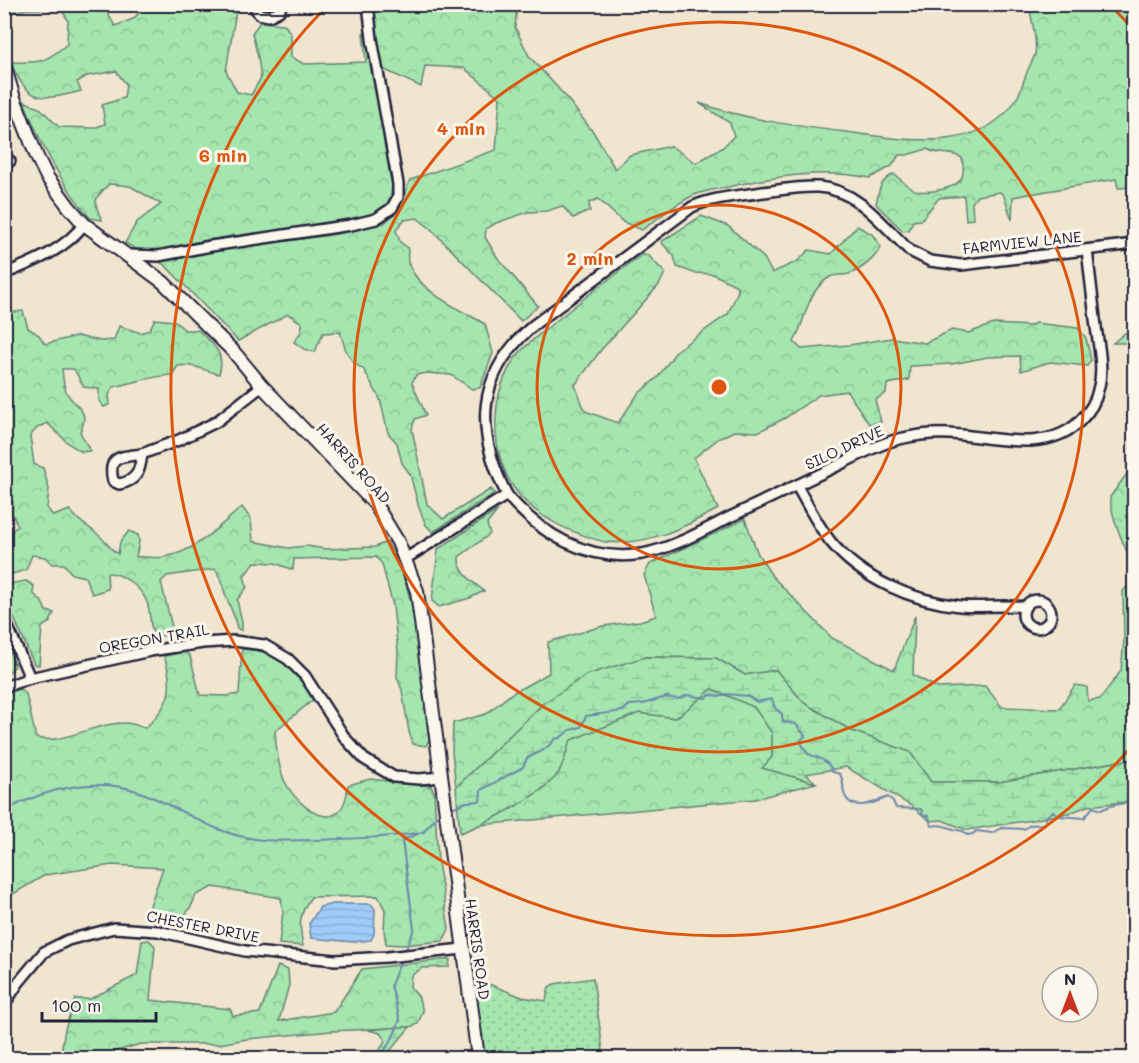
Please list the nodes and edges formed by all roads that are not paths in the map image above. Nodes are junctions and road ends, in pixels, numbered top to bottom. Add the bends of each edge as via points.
1 (253, 4) edge
2 (282, 4) edge
3 (368, 4) edge
4 (4, 65) edge
5 (84, 224) junction
6 (1134, 244) edge
7 (1087, 250) junction
8 (129, 255) junction
9 (4, 274) edge
10 (261, 386) junction
11 (142, 454) dead end
12 (797, 486) junction
13 (507, 495) junction
14 (405, 560) junction
15 (1025, 606) dead end
16 (4, 618) edge
17 (30, 678) junction
18 (4, 687) edge
19 (441, 777) junction
20 (463, 949) junction
21 (4, 1005) edge
22 (478, 1059) edge

1 - 2 street via 259,14 269,16 279,11
3 - 8 street via 398,184 398,197 392,208 376,219 351,225 158,256
4 - 5 street, HARRIS ROAD via 36,157
5 - 8 street, HARRIS ROAD
5 - 9 street via 76,235 49,254
6 - 7 street, FARMVIEW LANE
7 - 12 street, SILO DRIVE via 1100,381 1088,412 1071,429 1040,441 946,434 911,436 882,445
7 - 13 street, FARMVIEW LANE via 944,264 910,251 861,204 830,188 804,187 701,203 682,213 529,329 496,368 486,399 485,426 492,461
8 - 10 street, HARRIS ROAD via 171,289 233,351
10 - 11 street via 216,422
10 - 14 street, HARRIS ROAD via 375,504
12 - 13 street, SILO DRIVE via 658,550 626,555 595,552 564,542 531,520
12 - 15 street via 830,541 855,565 884,583 943,604
13 - 14 street
14 - 19 street, HARRIS ROAD via 417,591
16 - 17 street
17 - 18 street, OREGON TRAIL
17 - 19 street, OREGON TRAIL via 203,643 234,641 264,645 288,659 305,676 345,738 364,759 394,777
19 - 20 street, HARRIS ROAD
20 - 21 street, CHESTER DRIVE via 335,960 245,951 158,931 114,928 68,940 44,952
20 - 22 street, HARRIS ROAD

